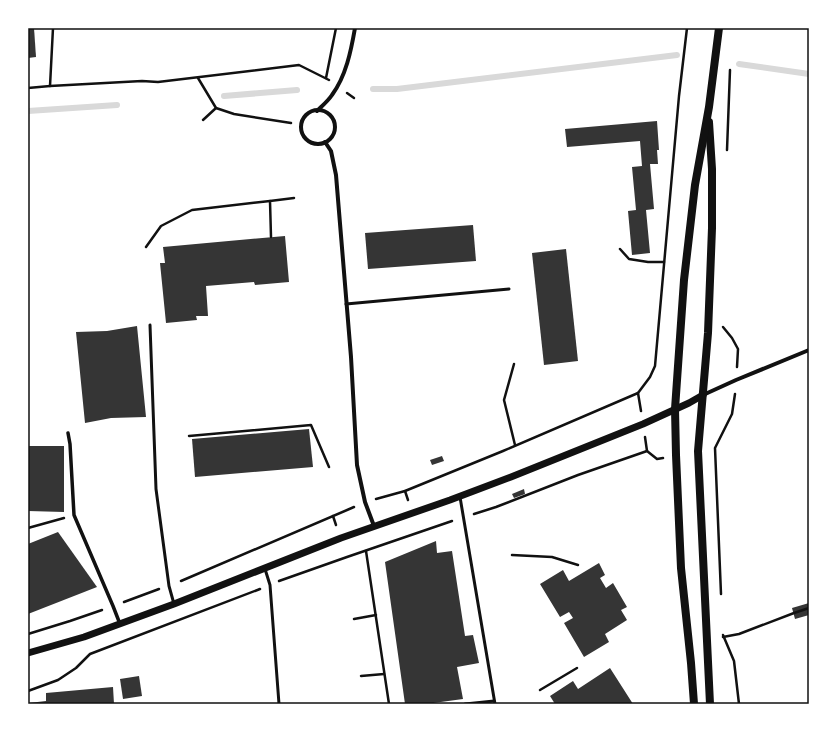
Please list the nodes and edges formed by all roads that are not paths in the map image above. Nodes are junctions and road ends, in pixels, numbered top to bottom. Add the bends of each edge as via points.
1 (355, 28) edge
2 (719, 28) edge
3 (709, 108) junction
4 (317, 110) junction
5 (325, 142) junction
6 (509, 289) dead end
7 (346, 304) junction
8 (150, 325) dead end
9 (809, 350) edge
10 (702, 395) junction
11 (675, 409) junction
12 (68, 433) dead end
13 (460, 496) junction
14 (374, 526) junction
15 (265, 569) junction
16 (174, 604) junction
17 (120, 624) junction
18 (28, 653) edge
19 (494, 702) edge
20 (279, 704) edge
21 (464, 704) edge
22 (694, 704) edge
23 (710, 704) edge

1 - 4 street via 342,79 332,95
2 - 3 main road
3 - 10 main road via 712,228 708,333
3 - 11 main road via 694,185
4 - 5 street via 328,113 334,123 333,134
4 - 5 street via 304,118 301,129 306,138 314,144
5 - 7 street via 331,151 336,175
6 - 7 lane
7 - 14 street via 357,465 365,502
8 - 16 lane via 156,490 169,586
9 - 10 street
10 - 11 street
10 - 23 main road via 698,451
11 - 13 street
11 - 22 main road via 681,568
12 - 17 street via 74,515
13 - 14 street
13 - 19 lane
14 - 15 street
15 - 16 street
15 - 20 lane via 270,585
16 - 17 street
17 - 18 street
19 - 21 lane

